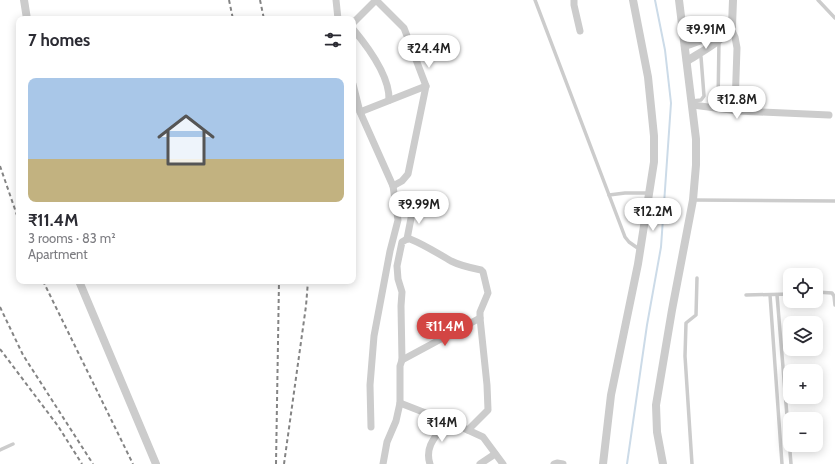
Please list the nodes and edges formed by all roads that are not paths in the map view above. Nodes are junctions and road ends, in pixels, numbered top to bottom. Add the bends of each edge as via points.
1 (24, 0) edge
2 (336, 0) edge
3 (376, 0) edge
4 (535, 0) edge
5 (574, 0) edge
6 (633, 0) edge
7 (679, 0) edge
8 (733, 0) edge
9 (818, 0) edge
10 (27, 16) edge
11 (338, 16) edge
12 (835, 18) edge
13 (356, 20) edge
14 (580, 31) dead end
15 (356, 33) edge
16 (725, 34) junction
17 (685, 46) junction
18 (701, 57) dead end
19 (687, 61) junction
20 (426, 86) junction
21 (356, 96) edge
22 (389, 100) junction
23 (692, 103) junction
24 (718, 103) dead end
25 (738, 111) junction
26 (360, 112) junction
27 (828, 115) dead end
28 (392, 186) junction
29 (649, 193) junction
30 (609, 194) junction
31 (693, 200) junction
32 (835, 201) edge
33 (413, 208) dead end
34 (407, 239) junction
35 (640, 249) junction
36 (697, 278) dead end
37 (80, 284) edge
38 (823, 292) edge
39 (770, 295) junction
40 (777, 295) junction
41 (783, 295) edge
42 (746, 296) dead end
43 (835, 296) edge
44 (835, 305) edge
45 (480, 318) junction
46 (402, 360) junction
47 (400, 403) junction
48 (447, 421) junction
49 (371, 427) dead end
50 (468, 430) junction
51 (13, 444) dead end
52 (0, 450) edge
53 (495, 454) junction
54 (156, 464) edge
55 (383, 464) edge
56 (430, 464) edge
57 (480, 464) edge
58 (503, 464) edge
59 (554, 464) edge
60 (563, 464) edge
61 (603, 464) edge
62 (663, 464) edge
63 (692, 464) edge
64 (782, 464) edge
65 (790, 464) edge

1 - 10 street
2 - 11 street
3 - 13 street
3 - 20 street via 404,28
4 - 30 lane
5 - 14 street
6 - 29 street via 648,77 653,122 654,162
7 - 17 street
8 - 16 street via 732,26
9 - 12 lane
15 - 22 street via 380,67
16 - 17 street via 718,34
16 - 19 street
16 - 24 lane
16 - 25 street via 735,36 735,106
17 - 19 street
18 - 23 lane via 704,96
19 - 23 street
20 - 22 street
20 - 28 street via 408,174
21 - 26 street
22 - 26 street
23 - 25 street
23 - 31 street via 696,138
25 - 27 street
26 - 28 street
28 - 49 street via 398,220 374,336 370,385
29 - 30 lane
29 - 35 street
30 - 35 lane via 625,237
31 - 32 lane
31 - 62 street via 656,405 657,432
33 - 34 street
34 - 45 street via 422,244 452,261 482,270 488,293
34 - 46 street via 402,242 397,266 402,292
35 - 61 street via 611,395
36 - 63 lane via 696,315 686,323 685,356
37 - 54 street
38 - 43 lane via 830,292
39 - 40 lane
39 - 42 lane
39 - 64 lane
40 - 41 lane
40 - 65 lane
43 - 44 lane
45 - 46 street
45 - 50 street via 488,410
46 - 47 street
47 - 48 street
47 - 55 street via 387,442
48 - 50 street
48 - 56 street via 429,447
50 - 53 street via 483,437
51 - 52 lane
53 - 57 street
53 - 58 street
59 - 60 street

